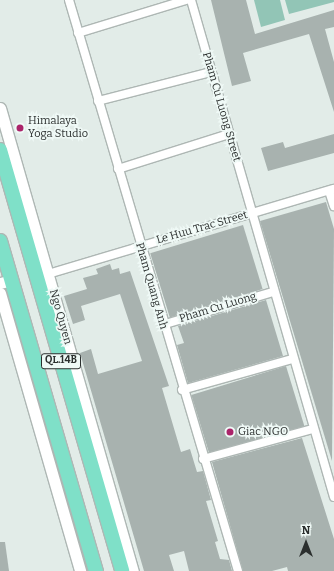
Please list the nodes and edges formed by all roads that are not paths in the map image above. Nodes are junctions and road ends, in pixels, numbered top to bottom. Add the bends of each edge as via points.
1 (69, 0) edge
2 (186, 0) edge
3 (191, 0) edge
4 (78, 33) junction
5 (211, 72) junction
6 (98, 101) junction
7 (0, 108) edge
8 (229, 134) junction
9 (0, 150) edge
10 (118, 170) junction
11 (332, 190) edge
12 (334, 206) edge
13 (251, 214) junction
14 (0, 241) edge
15 (140, 246) junction
16 (41, 275) junction
17 (6, 282) edge
18 (273, 292) junction
19 (0, 293) edge
20 (162, 325) junction
21 (292, 359) junction
22 (182, 390) junction
23 (313, 429) junction
24 (203, 460) junction
25 (334, 497) edge
26 (80, 571) edge
27 (96, 571) edge
28 (122, 571) edge
29 (133, 571) edge
30 (238, 571) edge

1 - 4 street, Pham Quang Anh
2 - 4 street
3 - 5 street, Pham Cu Luong Street
4 - 6 street, Pham Quang Anh
5 - 6 street
5 - 8 street, Pham Cu Luong Street
6 - 10 street, Pham Quang Anh
7 - 16 street, Ngo Quyen
8 - 10 street
8 - 13 street, Pham Cu Luong Street
9 - 16 highway, Ngo Quyen / QL.14B
10 - 15 street, Pham Quang Anh
11 - 12 street
11 - 13 street, Le Huu Trac Street
13 - 15 street, Le Huu Trac Street
13 - 18 street
14 - 17 highway, QL.14B
15 - 16 street, Le Huu Trac Street
15 - 20 street, Pham Quang Anh
16 - 17 highway
16 - 28 highway, Ngo Quyen / QL.14B
16 - 29 street, Ngo Quyen
17 - 27 highway, QL.14B
18 - 20 street, Pham Cu Luong
18 - 21 street
19 - 26 street
20 - 22 street, Pham Quang Anh
21 - 22 street
21 - 23 street
22 - 24 street, Pham Quang Anh
23 - 24 street
23 - 25 street
24 - 30 street, Pham Quang Anh

